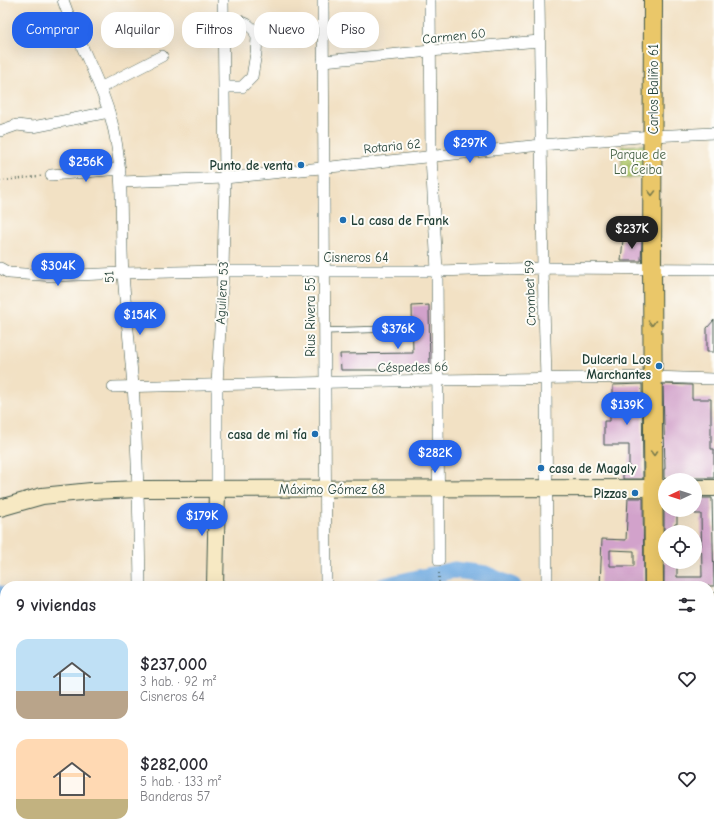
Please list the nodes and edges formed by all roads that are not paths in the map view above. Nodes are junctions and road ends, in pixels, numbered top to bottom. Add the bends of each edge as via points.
1 (63, 0) edge
2 (223, 0) edge
3 (322, 0) edge
4 (430, 0) edge
5 (539, 0) edge
6 (653, 0) edge
7 (224, 12) edge
8 (246, 24) edge
9 (539, 42) junction
10 (224, 48) edge
11 (430, 52) junction
12 (162, 56) dead end
13 (323, 61) junction
14 (225, 87) junction
15 (100, 88) junction
16 (109, 112) junction
17 (0, 131) edge
18 (714, 133) edge
19 (652, 136) junction
20 (541, 145) junction
21 (431, 156) junction
22 (324, 168) junction
23 (120, 169) junction
24 (51, 175) road end
25 (225, 178) junction
26 (121, 182) junction
27 (0, 268) edge
28 (543, 268) junction
29 (652, 269) junction
30 (714, 269) edge
31 (223, 271) junction
32 (437, 271) junction
33 (324, 272) junction
34 (123, 273) junction
35 (388, 329) dead end
36 (325, 331) junction
37 (653, 378) junction
38 (546, 379) junction
39 (714, 379) edge
40 (438, 380) junction
41 (325, 383) junction
42 (218, 385) junction
43 (133, 386) junction
44 (113, 387) dead end
45 (658, 473) edge
46 (439, 488) junction
47 (547, 488) junction
48 (658, 488) edge
49 (702, 488) edge
50 (714, 488) edge
51 (139, 489) junction
52 (217, 489) junction
53 (326, 489) junction
54 (0, 508) edge
55 (658, 508) edge
56 (439, 560) road end
57 (140, 581) edge
58 (215, 581) edge
59 (326, 581) edge
60 (547, 581) edge
61 (654, 581) edge
62 (327, 837) edge
63 (348, 837) edge

1 - 15 street, 51
2 - 7 street, Aguilera 53
3 - 13 street, Rius Rivera 55
4 - 11 street
5 - 9 street, Crombet 59
6 - 19 main road, Carlos Baliño 61
8 - 14 street via 254,30 257,38 252,77 242,87
9 - 11 street, Carmen 60
9 - 20 street, Crombet 59
10 - 14 street, Aguilera 53
11 - 13 street, Carmen 60
11 - 21 street
12 - 15 street
13 - 22 street, Rius Rivera 55
14 - 25 street, Aguilera 53
15 - 16 street, 51
16 - 17 street via 33,128 17,126
16 - 23 street, 51
18 - 19 street, Rotaria 62
19 - 20 street, Rotaria 62
19 -> 29 main road, Carlos Baliño 61
20 - 21 street, Rotaria 62
20 - 28 street, Crombet 59
21 - 22 street, Rotaria 62
21 - 32 street
22 - 25 street, Rotaria 62
22 - 33 street, Rius Rivera 55
23 - 24 street
23 - 26 street, 51
25 - 26 street, Rotaria 62
25 - 31 street, Aguilera 53
26 - 34 street, 51
27 - 34 street, Cisneros 64 via 9,273 55,276
28 - 29 street, Cisneros 64
28 - 32 street, Cisneros 64
28 - 38 street, Crombet 59
29 - 30 street, Cisneros 64
29 -> 37 main road, Carlos Baliño 61
31 - 33 street, Cisneros 64
31 - 34 street, Cisneros 64
31 - 42 street, Aguilera 53
32 - 33 street, Cisneros 64
32 - 40 street
33 - 36 street, Rius Rivera 55
34 - 43 street, 51
35 - 36 lane
36 - 41 street, Rius Rivera 55
37 - 38 street, Céspedes 66
37 - 39 street, Céspedes 66
37 -> 45 main road, Carlos Baliño 61
38 - 40 street, Céspedes 66
38 - 47 street, Crombet 59
40 - 41 street, Céspedes 66
40 - 46 street
41 - 42 street, Céspedes 66
41 - 53 street, Rius Rivera 55
42 - 43 street, Céspedes 66
42 - 52 street, Aguilera 53
43 - 44 street, Céspedes 66
43 - 51 street, 51
46 - 47 street, Máximo Gómez 68
46 - 53 street, Máximo Gómez 68
46 - 56 street
47 - 48 street, Máximo Gómez 68
47 - 60 street, Crombet 59
49 - 50 street
51 - 52 street, Máximo Gómez 68
51 - 54 street, Máximo Gómez 68 via 42,496
51 - 57 street, 51
52 - 53 street, Máximo Gómez 68
52 - 58 street, Aguilera 53
53 - 59 street, Rius Rivera 55
55 - 61 main road, Carlos Baliño 61
62 - 63 street

